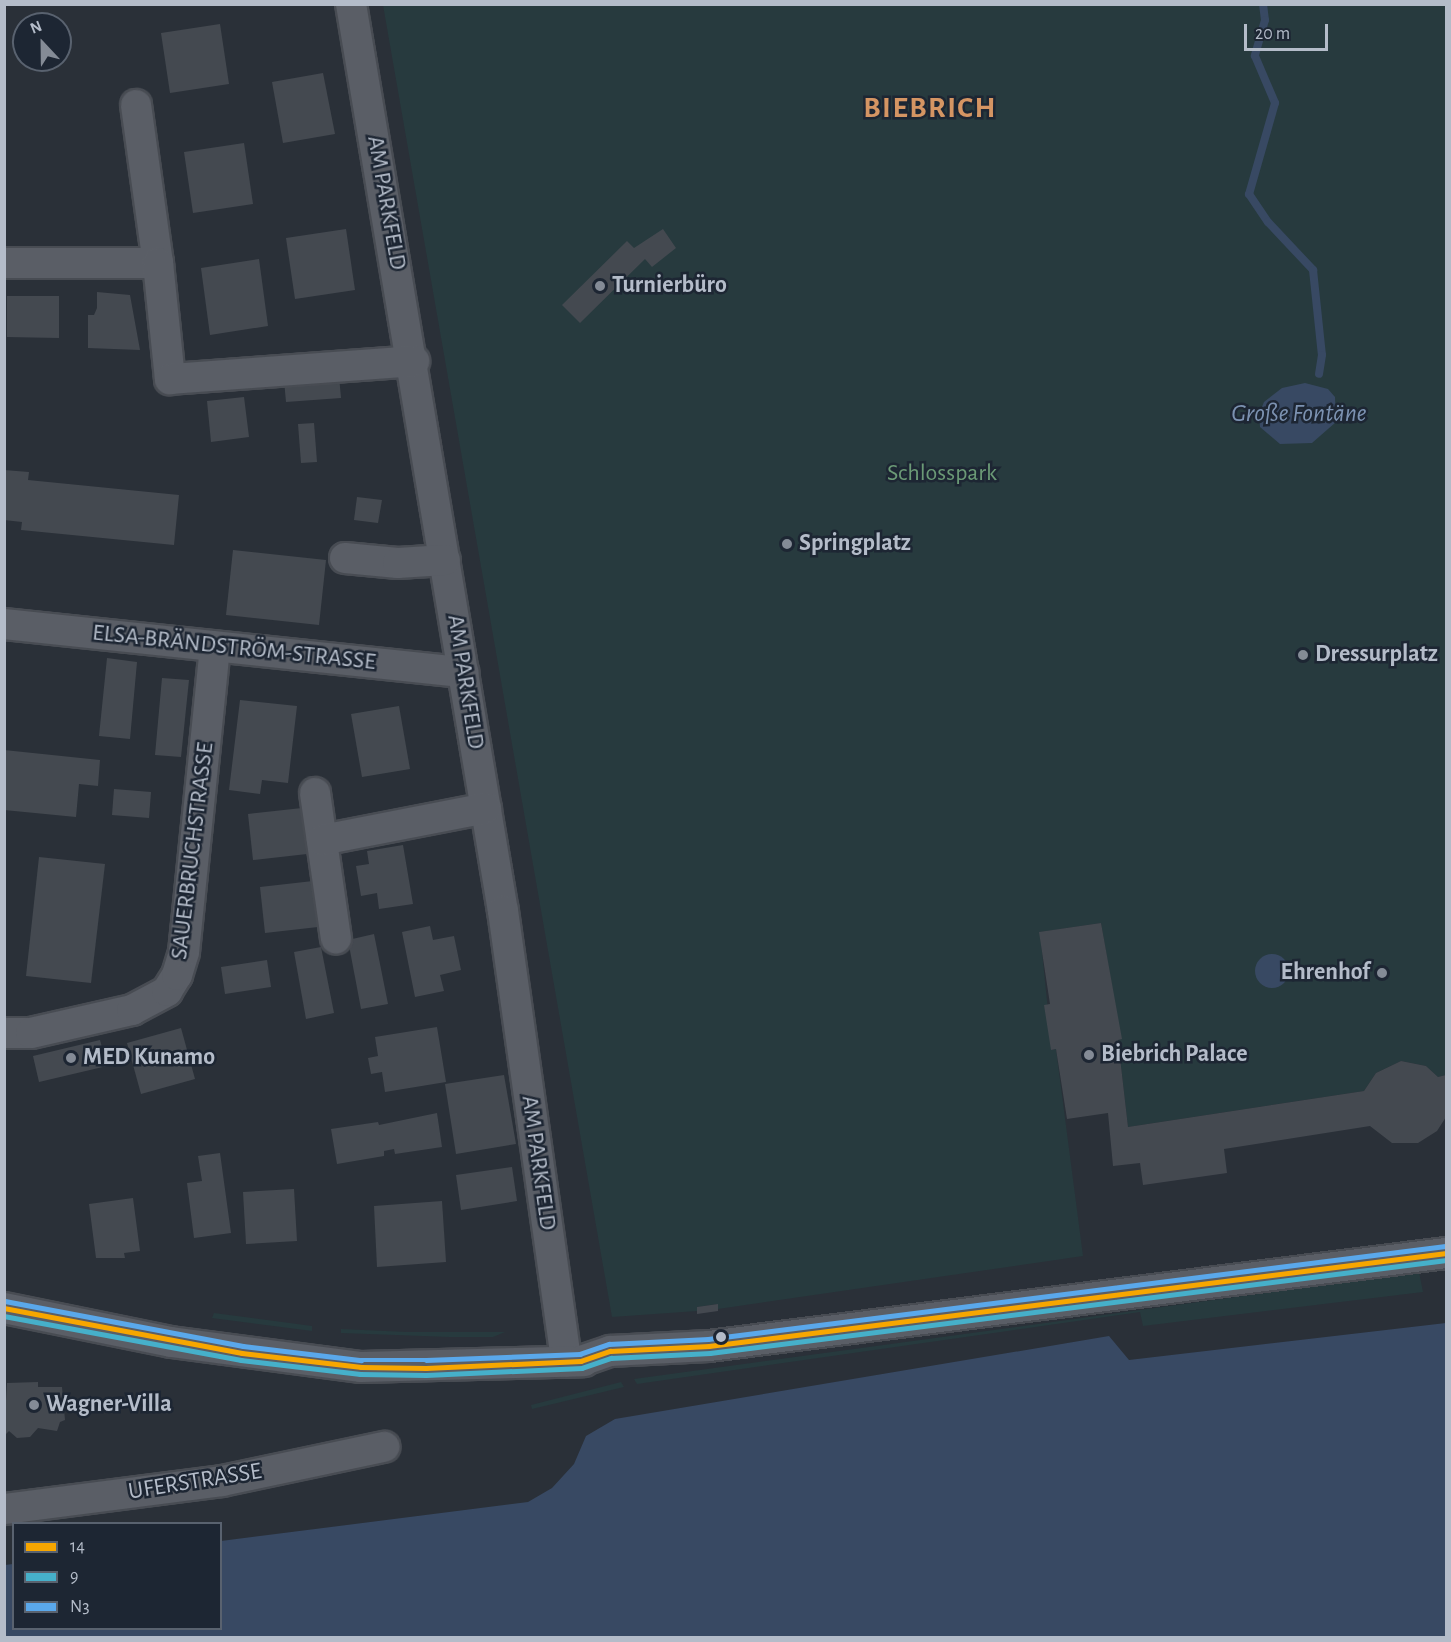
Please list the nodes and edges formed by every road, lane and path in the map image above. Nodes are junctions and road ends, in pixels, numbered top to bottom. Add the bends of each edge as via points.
1 (351, 4) edge
2 (136, 105) dead end
3 (4, 263) edge
4 (158, 263) junction
5 (414, 361) junction
6 (345, 558) dead end
7 (445, 560) junction
8 (4, 624) edge
9 (215, 647) junction
10 (464, 672) junction
11 (315, 793) dead end
12 (486, 808) junction
13 (322, 840) junction
14 (336, 938) dead end
15 (4, 1033) edge
16 (1446, 1253) edge
17 (4, 1308) edge
18 (574, 1361) junction
19 (384, 1447) dead end
20 (4, 1509) edge

1 - 5 street, AM PARKFELD
2 - 4 street
3 - 4 street
4 - 5 street via 170,379
5 - 7 street, AM PARKFELD
6 - 7 street via 398,563
7 - 10 street, AM PARKFELD
8 - 9 street, ELSA-BRÄNDSTRÖM-STRASSE
9 - 10 street, ELSA-BRÄNDSTRÖM-STRASSE
9 - 15 street, SAUERBRUCHSTRASSE via 184,952 177,975 167,991 132,1010 31,1033
10 - 12 street, AM PARKFELD
11 - 13 street
12 - 13 street
12 - 18 street, AM PARKFELD
13 - 14 street
16 - 18 street via 709,1346 621,1362
17 - 18 street via 171,1342 352,1366 426,1368
19 - 20 street, UFERSTRASSE via 222,1481

